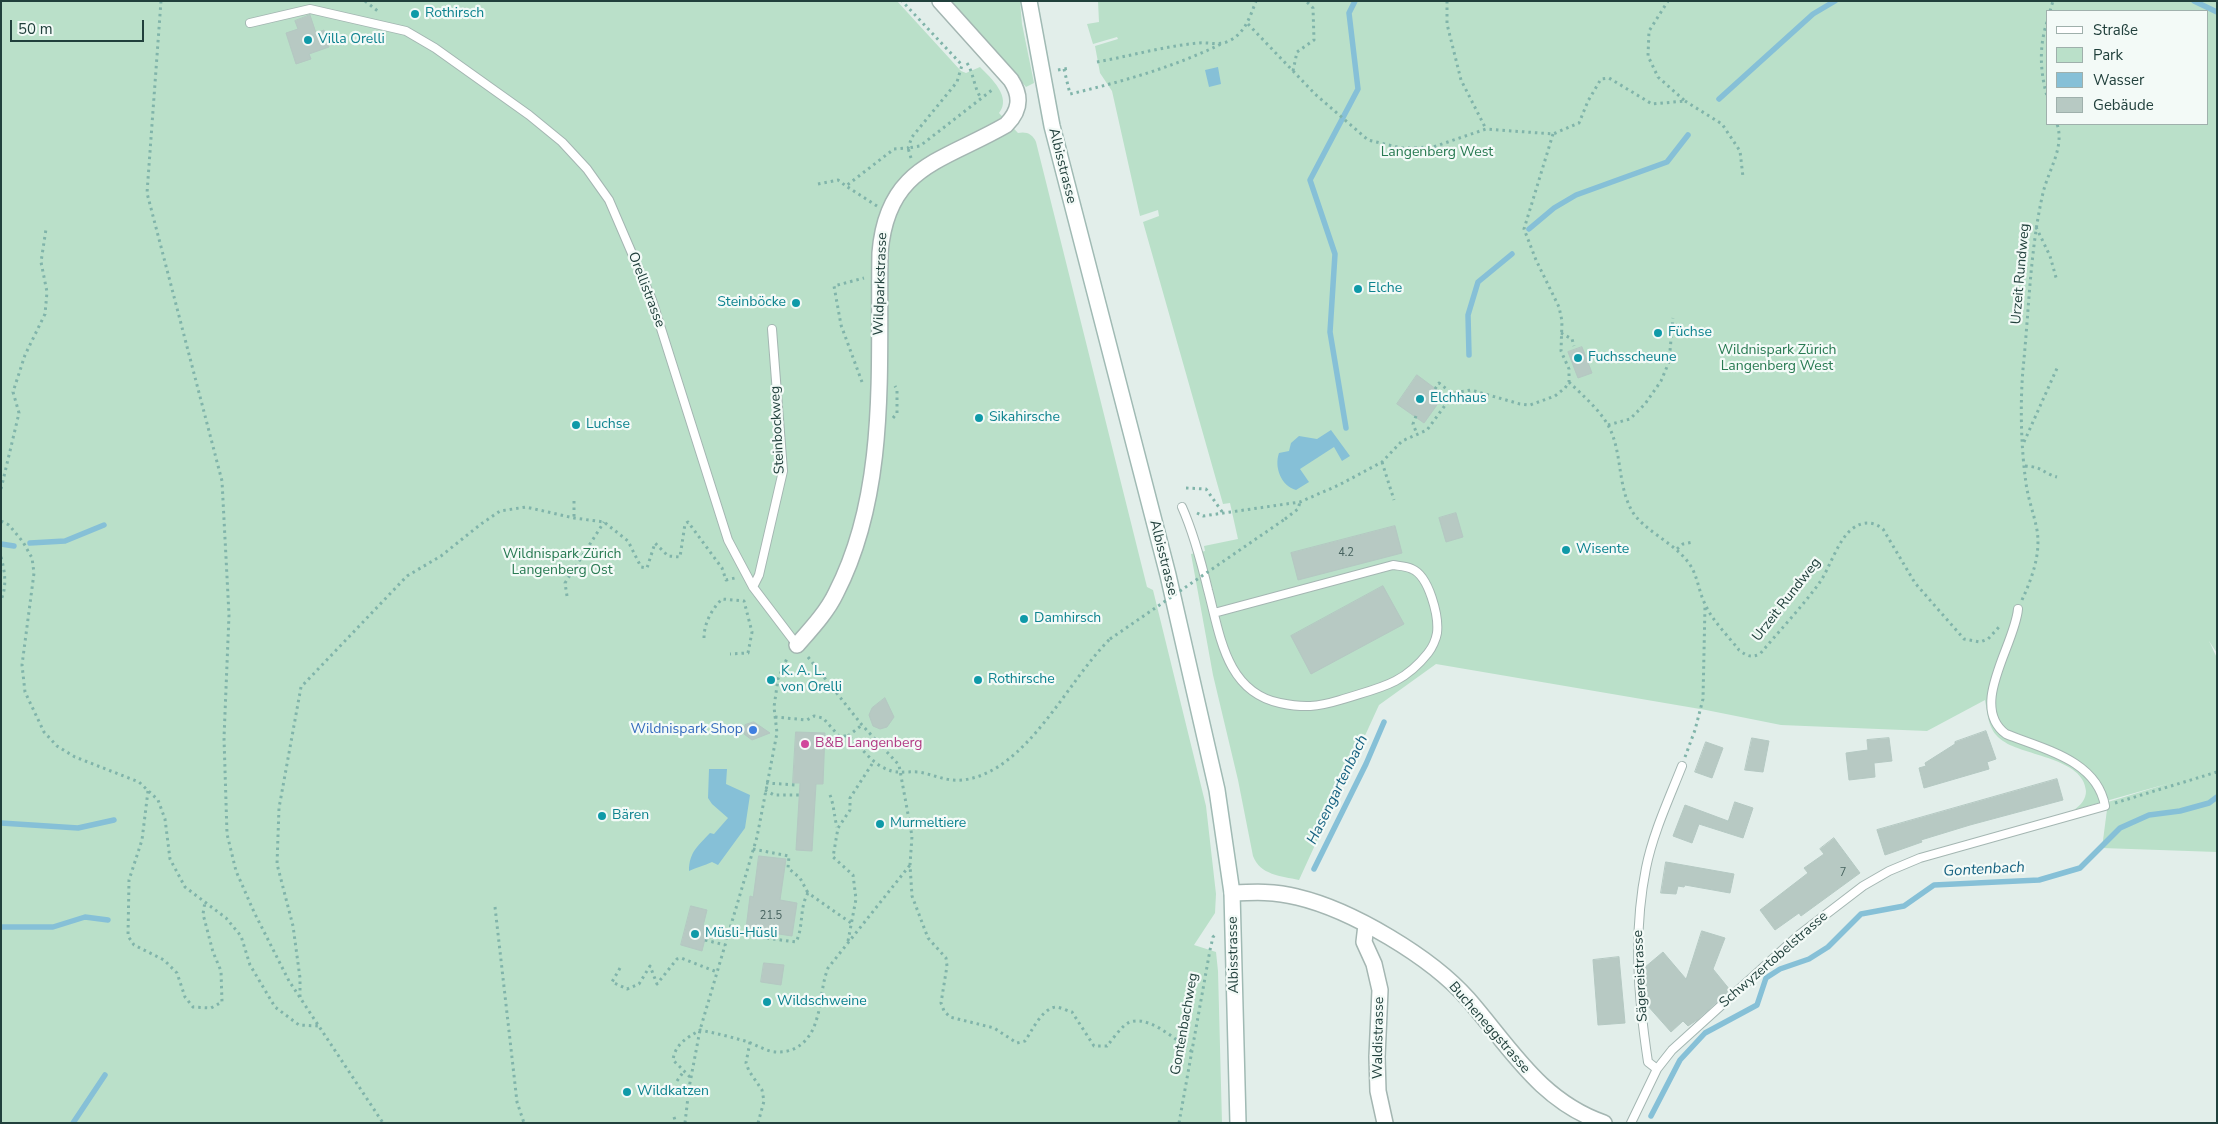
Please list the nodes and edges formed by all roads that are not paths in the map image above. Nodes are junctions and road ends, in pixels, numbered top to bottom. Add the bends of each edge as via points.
1 (940, 1) edge
2 (1029, 1) edge
3 (250, 23) dead end
4 (772, 329) dead end
5 (1182, 507) road end
6 (753, 587) junction
7 (2018, 609) road end
8 (1214, 613) junction
9 (797, 645) joint
10 (1682, 766) road end
11 (1232, 893) junction
12 (1366, 925) junction
13 (1656, 1069) junction
14 (1238, 1123) edge
15 (1385, 1123) edge
16 (1604, 1123) edge
17 (1631, 1123) edge

1 - 9 street, Wildparkstrasse via 1011,80 1017,90 1019,104 1006,125 916,173 898,193 887,213 881,237 877,429 871,478 852,558 836,595
2 - 11 street, Albisstrasse via 1052,126 1168,575 1216,790
3 - 6 lane, Orellistrasse via 310,9 406,31 529,115 587,169 609,200 652,300 728,540
4 - 6 lane, Steinbockweg via 783,471 759,575
5 - 8 lane via 1193,531
6 - 9 lane, Orellistrasse
7 - 13 lane, Schwyzertobelstrasse via 2017,622 1990,698 1999,728 2006,734 2075,763 2100,791 2105,806 1920,858 1889,871 1799,935 1672,1050
8 - 8 lane via 1223,650 1234,671 1251,691 1267,700 1298,707 1317,707 1398,681 1430,651 1437,634 1436,609 1424,580 1413,569 1393,565
10 - 13 lane, Sägereistrasse via 1647,866 1638,919 1640,1006 1648,1062
11 - 12 street, Bucheneggstrasse via 1267,892 1298,897
11 - 14 street, Albisstrasse
12 - 15 street, Waldistrasse via 1364,942 1374,964 1380,990 1378,1091
12 - 16 street, Bucheneggstrasse via 1417,955 1459,990 1551,1095 1579,1113
13 - 17 lane, Schwyzertobelstrasse

